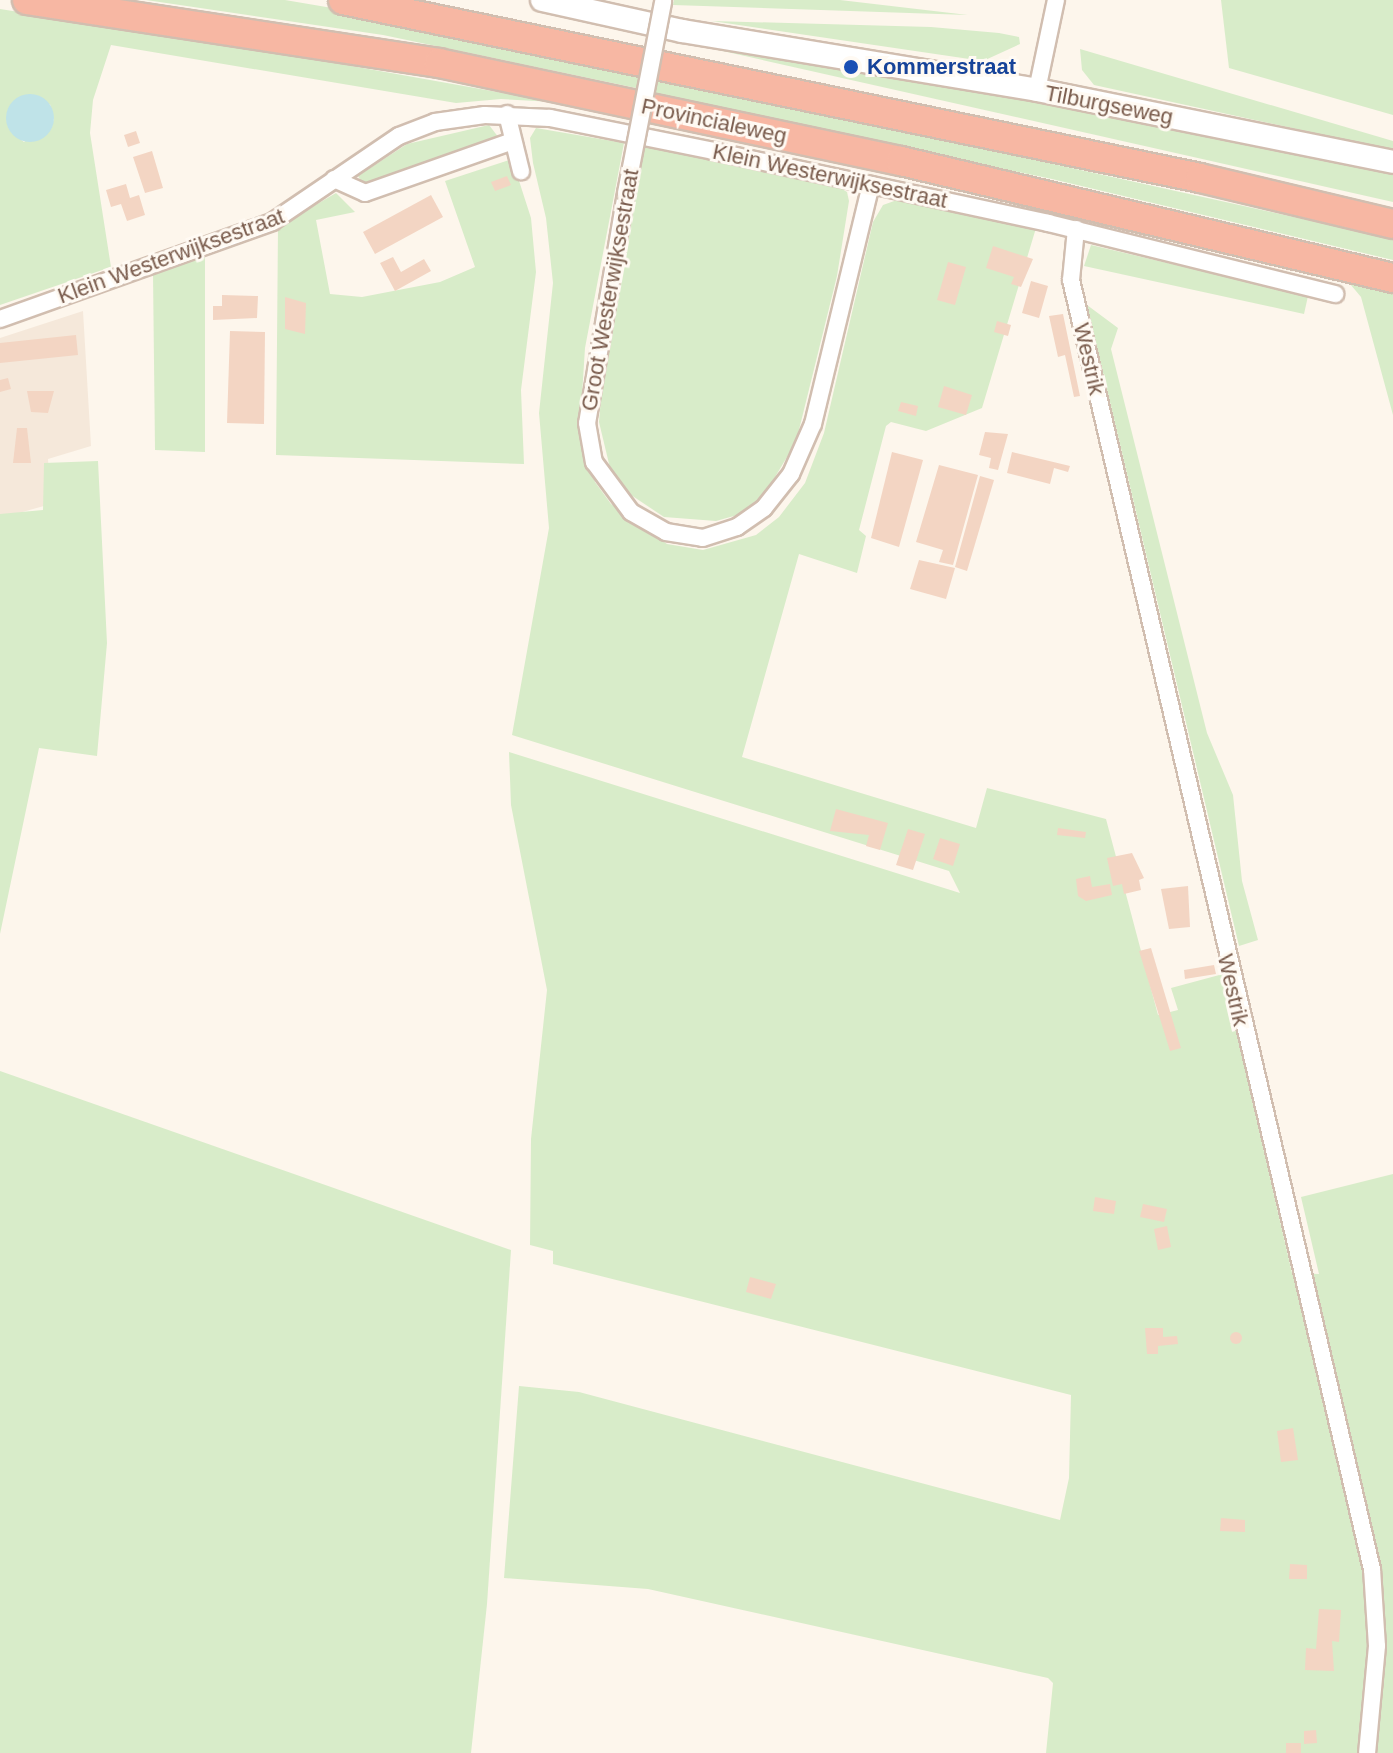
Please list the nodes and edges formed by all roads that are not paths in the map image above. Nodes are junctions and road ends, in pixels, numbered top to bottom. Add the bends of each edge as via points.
1 (27, 0) edge
2 (343, 0) edge
3 (542, 0) edge
4 (1056, 0) edge
5 (663, 1) edge
6 (1037, 90) junction
7 (507, 114) junction
8 (513, 141) junction
9 (1393, 162) edge
10 (521, 171) dead end
11 (334, 179) junction
12 (871, 185) junction
13 (1393, 224) edge
14 (1076, 229) junction
15 (1393, 278) edge
16 (1335, 294) dead end
17 (0, 319) edge
18 (1367, 1753) edge

1 - 15 highway, Provincialeweg via 439,63 901,161
2 - 13 highway, Provincialeweg via 1200,178
3 - 6 street, Tilburgseweg via 682,31
4 - 6 street
5 - 12 street, Groot Westerwijksestraat, bridge via 587,423 594,462 631,512 666,532 703,538 737,527 764,508 791,474 813,424
6 - 9 street, Tilburgseweg
7 - 8 street
7 - 11 street, Klein Westerwijksestraat via 458,117 411,131 368,153
7 - 12 street, Klein Westerwijksestraat via 612,130
8 - 10 street
8 - 11 street via 365,193
11 - 17 street, Klein Westerwijksestraat via 272,222
12 - 14 street, Klein Westerwijksestraat
14 - 16 street, Klein Westerwijksestraat
14 - 18 street, Westrik via 1071,280 1372,1569 1377,1646

